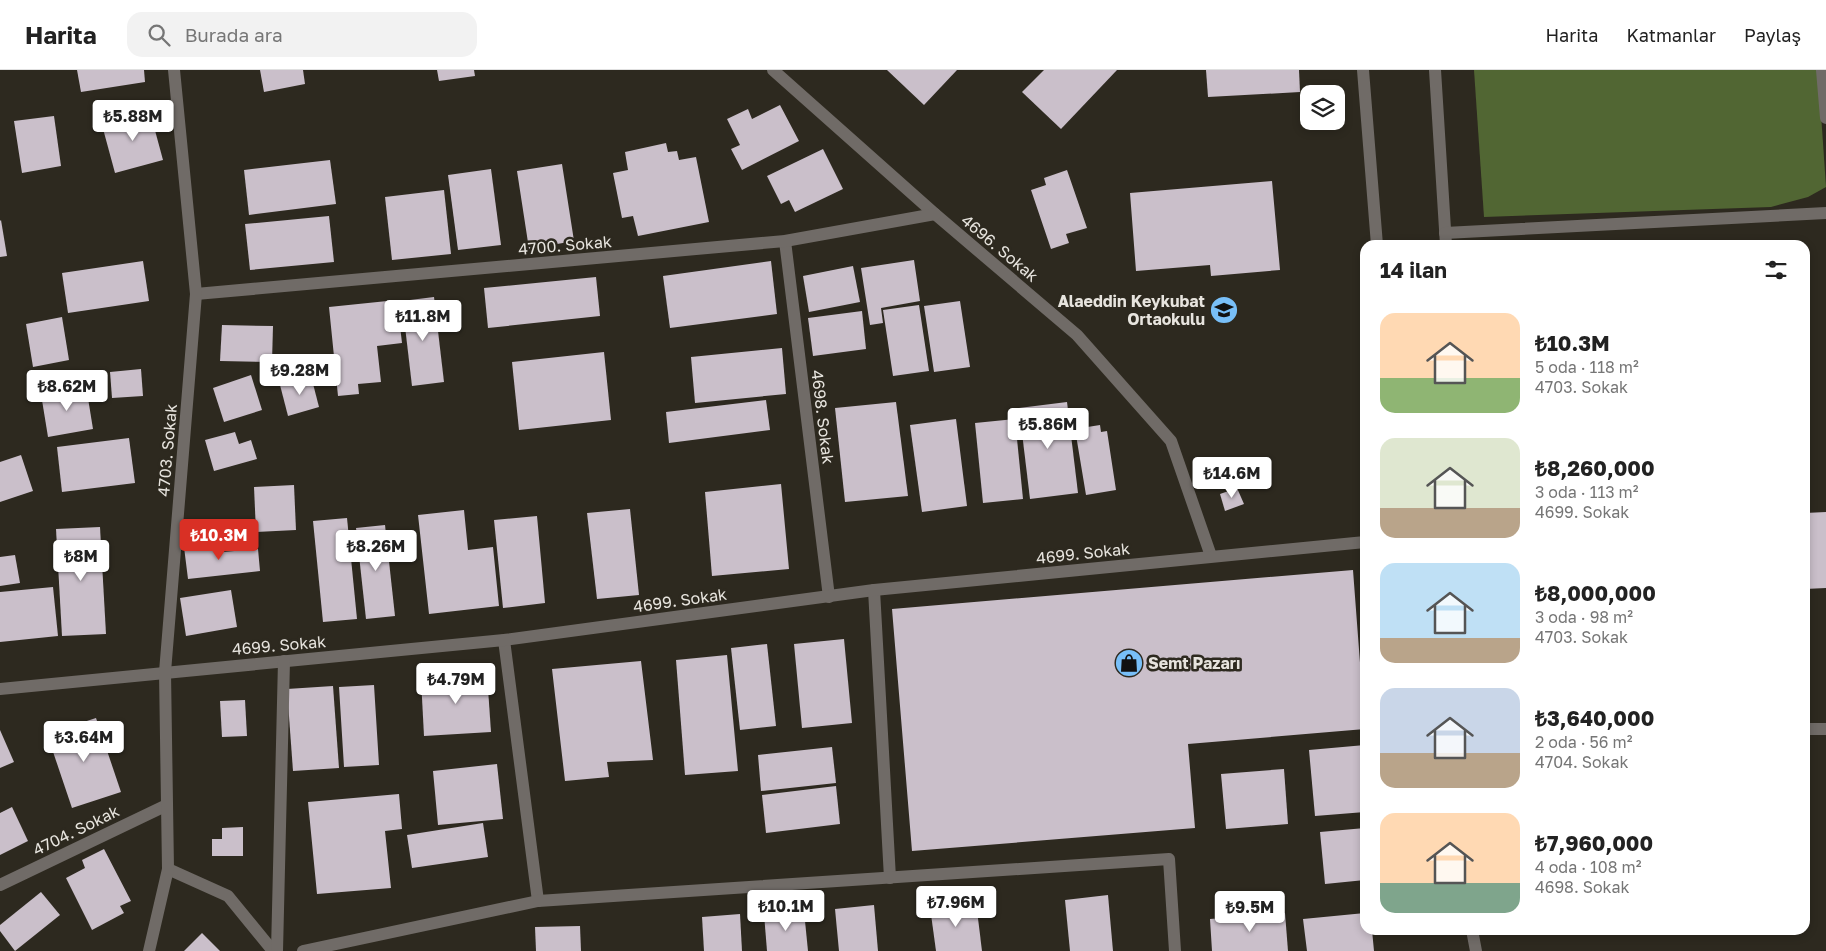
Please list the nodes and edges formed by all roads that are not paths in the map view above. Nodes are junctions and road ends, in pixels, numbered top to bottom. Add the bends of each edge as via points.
1 (174, 70) edge
2 (773, 70) edge
3 (1363, 70) edge
4 (1435, 70) edge
5 (1822, 70) edge
6 (1826, 118) edge
7 (1826, 213) edge
8 (935, 214) junction
9 (1446, 239) edge
10 (1377, 240) edge
11 (785, 241) junction
12 (196, 294) junction
13 (1360, 542) edge
14 (1211, 556) junction
15 (874, 590) junction
16 (829, 597) junction
17 (504, 640) junction
18 (284, 661) junction
19 (165, 672) junction
20 (0, 689) edge
21 (1810, 729) edge
22 (1826, 729) edge
23 (167, 805) junction
24 (168, 869) junction
25 (890, 878) junction
26 (0, 885) edge
27 (538, 901) junction
28 (1473, 935) edge
29 (149, 951) edge
30 (273, 951) edge
31 (278, 951) edge
32 (303, 951) edge
33 (1175, 951) edge
34 (1476, 951) edge

1 - 12 street, 4703. Sokak
2 - 8 street, 4696. Sokak
3 - 10 street
4 - 9 street
5 - 6 street
7 - 9 street
8 - 11 street, 4700. Sokak
8 - 14 street, 4696. Sokak via 1077,334 1171,441
11 - 12 street, 4700. Sokak
11 - 16 street, 4698. Sokak
12 - 19 street, 4703. Sokak
13 - 14 street, 4699. Sokak
14 - 15 street, 4699. Sokak
15 - 16 street, 4699. Sokak
15 - 25 street
16 - 17 street, 4699. Sokak
17 - 18 street, 4699. Sokak
17 - 27 street
18 - 19 street, 4699. Sokak
18 - 31 street
19 - 20 street, 4699. Sokak
19 - 23 street, 4703. Sokak
21 - 22 street
23 - 24 street, 4703. Sokak
23 - 26 street, 4704. Sokak
24 - 29 street, 4703. Sokak
24 - 30 street via 228,896
25 - 27 street
25 - 33 street via 1169,859
27 - 32 street
28 - 34 street

